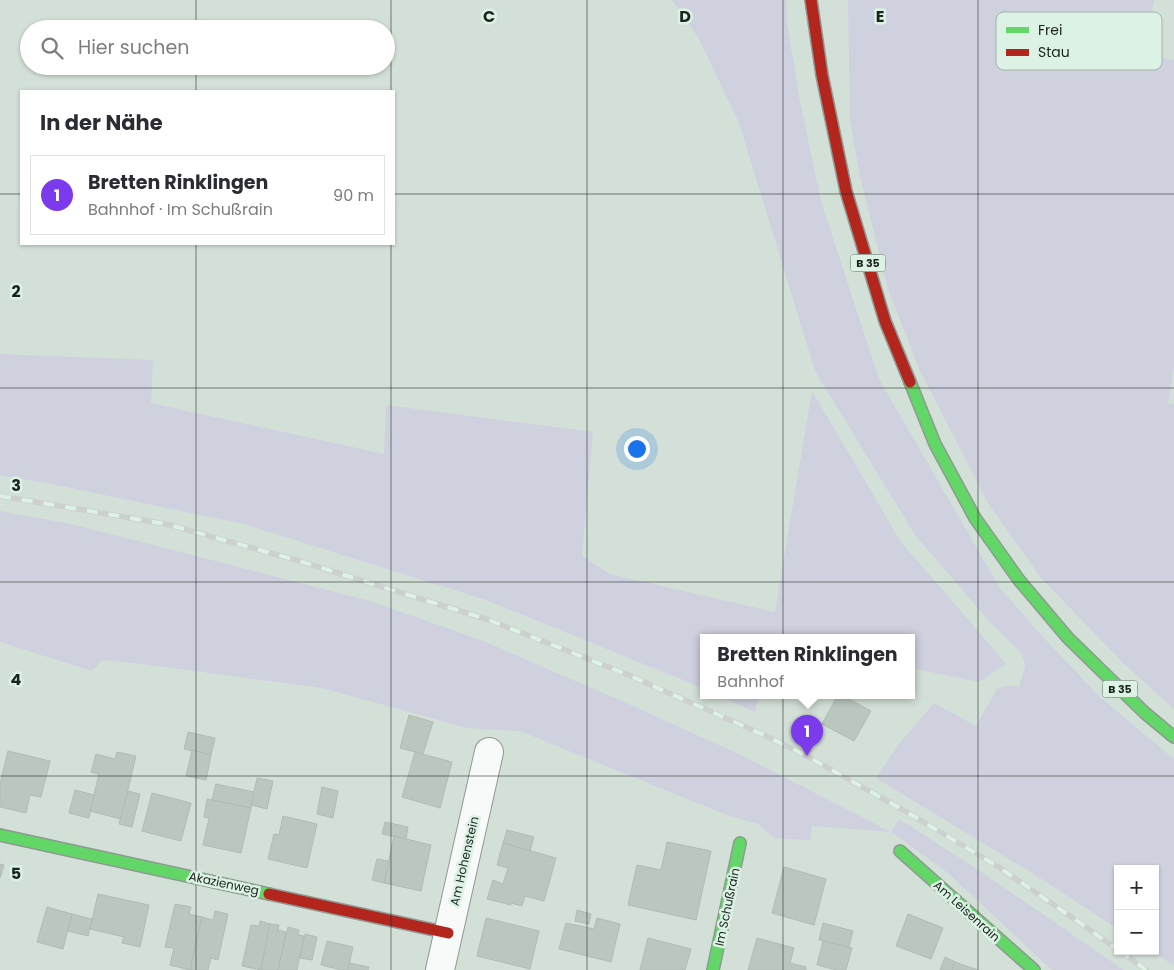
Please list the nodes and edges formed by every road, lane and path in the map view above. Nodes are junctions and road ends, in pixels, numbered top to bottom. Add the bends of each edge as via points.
1 (811, 1) edge
2 (1174, 737) edge
3 (489, 752) dead end
4 (0, 836) edge
5 (740, 843) dead end
6 (900, 851) dead end
7 (448, 933) junction
8 (440, 970) edge
9 (713, 970) edge
10 (1034, 970) edge

1 - 2 main road, B 35 via 822,75 846,191 885,321 935,444 975,518 1019,580 1068,638
3 - 7 street, Am Hohenstein
4 - 7 main road, Akazienweg
5 - 9 main road, Im Schußrain
6 - 10 main road, Am Leisenrain
7 - 8 street, Am Hohenstein

